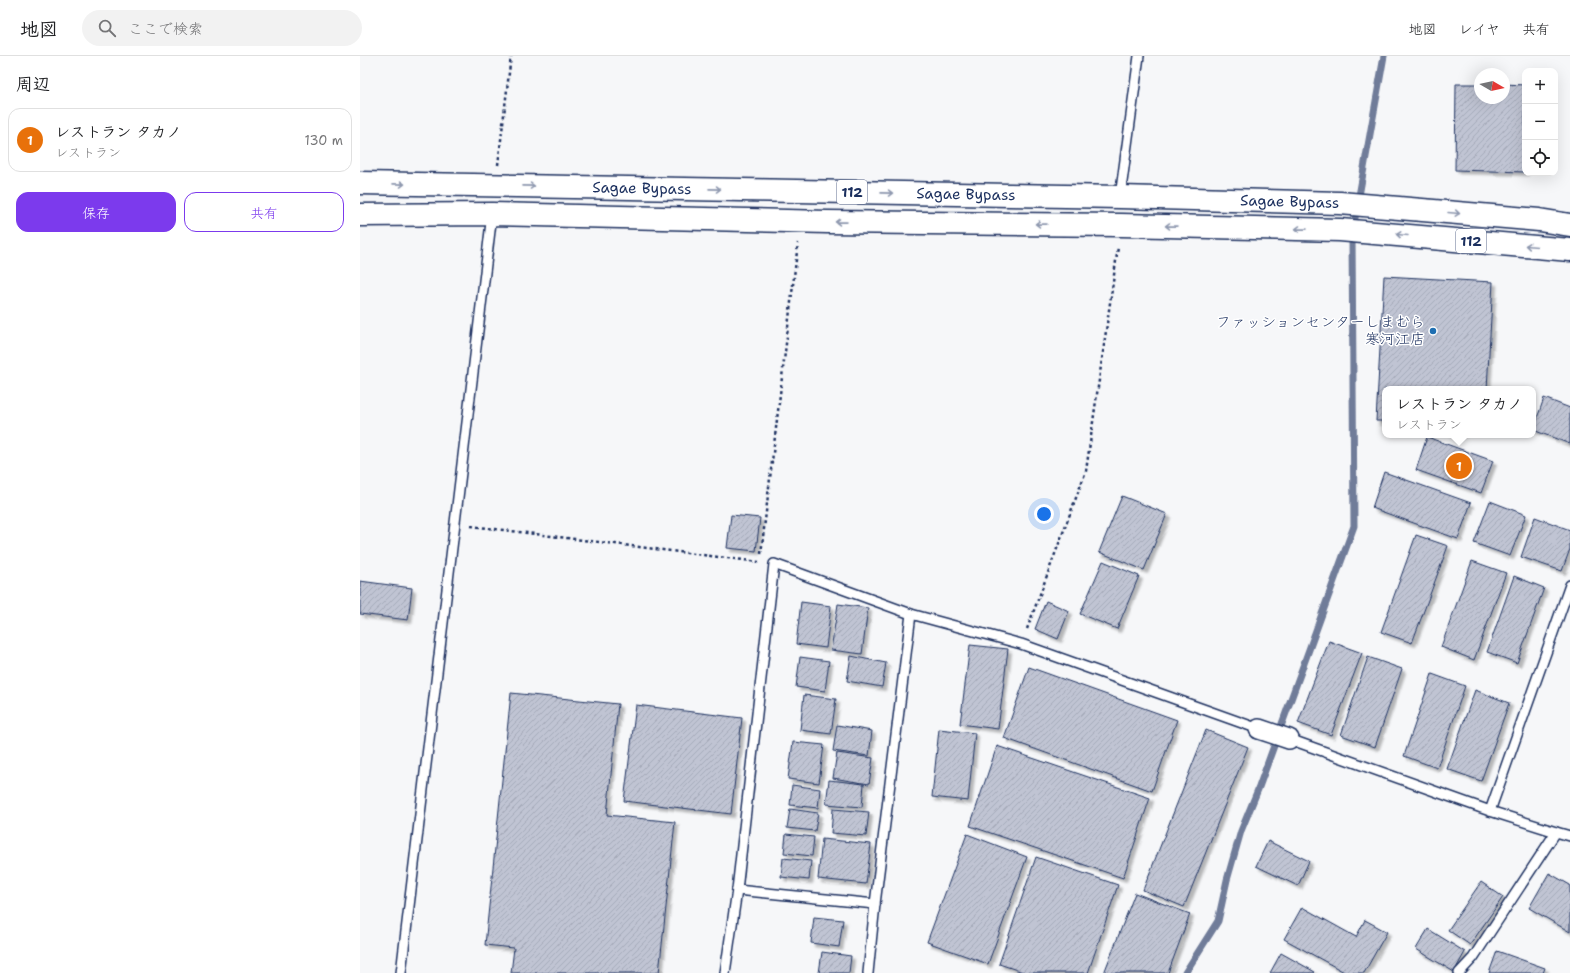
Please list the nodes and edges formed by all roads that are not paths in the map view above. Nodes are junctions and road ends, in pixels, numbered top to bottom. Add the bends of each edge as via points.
1 (1139, 56) edge
2 (360, 183) edge
3 (1120, 197) junction
4 (492, 214) junction
5 (360, 215) edge
6 (1570, 225) edge
7 (1570, 250) edge
8 (1570, 585) edge
9 (912, 614) junction
10 (1259, 729) joint
11 (1289, 739) joint
12 (1490, 811) junction
13 (1556, 832) junction
14 (1570, 836) edge
15 (737, 890) junction
16 (875, 904) junction
17 (401, 973) edge
18 (725, 973) edge
19 (868, 973) edge
20 (1459, 973) edge

1 - 3 lane
2 -> 3 highway, Sagae Bypass / 112
3 -> 6 highway, Sagae Bypass / 112 via 1343,203
4 - 5 highway, Sagae Bypass / 112
7 -> 4 highway, Sagae Bypass / 112 via 1340,230
4 - 17 lane
8 - 12 lane
9 - 10 lane via 1021,644
9 - 15 lane via 774,564
9 - 16 lane
10 - 11 street
11 - 12 lane
12 - 13 lane
13 - 14 lane
13 - 20 lane via 1473,958
15 - 16 lane
15 - 18 lane
16 - 19 lane

